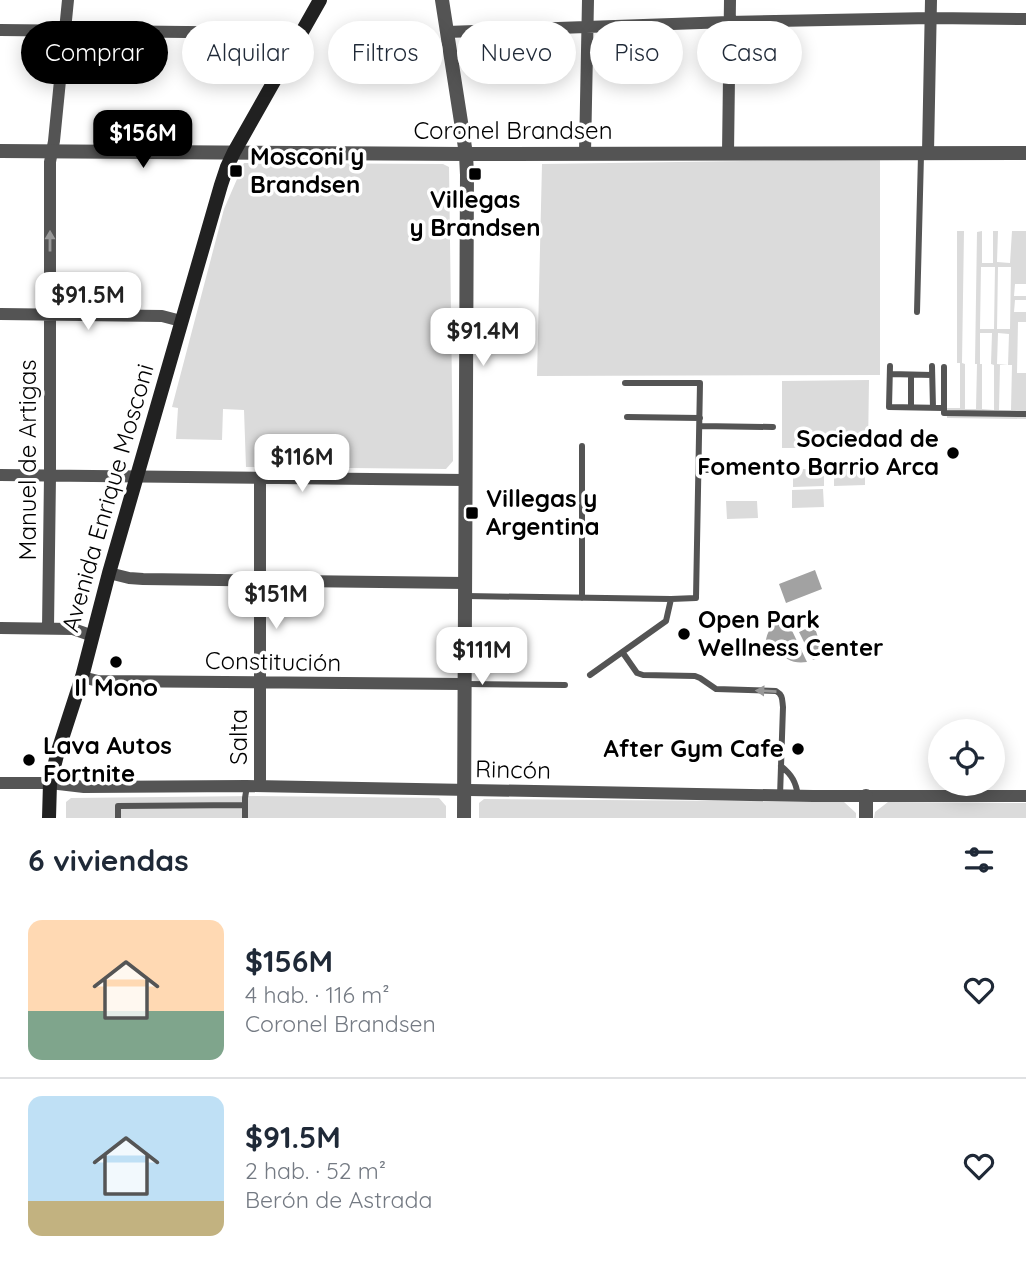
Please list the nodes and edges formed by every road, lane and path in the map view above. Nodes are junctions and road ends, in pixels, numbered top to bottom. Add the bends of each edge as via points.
1 (68, 0) edge
2 (320, 0) edge
3 (442, 0) edge
4 (588, 0) edge
5 (730, 0) edge
6 (931, 0) edge
7 (931, 18) junction
8 (1026, 19) edge
9 (66, 21) edge
10 (308, 21) edge
11 (729, 21) edge
12 (780, 21) edge
13 (697, 23) edge
14 (587, 27) junction
15 (0, 30) edge
16 (21, 30) edge
17 (447, 32) junction
18 (59, 84) edge
19 (273, 84) edge
20 (729, 84) edge
21 (0, 151) edge
22 (234, 152) junction
23 (52, 153) junction
24 (585, 153) junction
25 (728, 153) junction
26 (925, 153) junction
27 (1026, 153) edge
28 (466, 154) junction
29 (918, 312) dead end
30 (0, 314) edge
31 (50, 315) junction
32 (181, 321) junction
33 (890, 366) dead end
34 (932, 366) dead end
35 (944, 367) dead end
36 (890, 374) junction
37 (911, 374) junction
38 (932, 375) junction
39 (625, 383) dead end
40 (911, 407) junction
41 (933, 408) junction
42 (944, 408) junction
43 (1026, 414) edge
44 (627, 417) dead end
45 (700, 418) junction
46 (699, 426) junction
47 (773, 427) dead end
48 (582, 446) dead end
49 (699, 470) junction
50 (768, 470) dead end
51 (0, 475) edge
52 (50, 476) junction
53 (138, 476) junction
54 (260, 477) junction
55 (465, 480) junction
56 (109, 573) junction
57 (259, 580) junction
58 (464, 590) junction
59 (582, 598) junction
60 (671, 599) junction
61 (0, 628) edge
62 (48, 628) junction
63 (93, 636) junction
64 (623, 653) junction
65 (590, 675) dead end
66 (82, 677) junction
67 (260, 684) junction
68 (464, 684) junction
69 (565, 685) dead end
70 (781, 766) junction
71 (0, 783) edge
72 (50, 783) junction
73 (254, 786) junction
74 (464, 790) junction
75 (780, 796) junction
76 (798, 796) junction
77 (866, 796) junction
78 (1026, 796) edge
79 (245, 805) junction
80 (49, 818) edge
81 (118, 818) edge
82 (245, 818) edge
83 (464, 818) edge
84 (866, 818) edge

1 - 9 street, Manuel de Artigas
2 - 10 main road, Avenida Enrique Mosconi
3 - 17 street
4 - 14 street
5 - 11 street
6 - 7 street
7 - 8 street
7 - 12 street
7 - 26 street
13 - 14 street
14 - 17 street
14 - 24 street
15 - 16 street
17 - 28 street
18 - 23 street, Manuel de Artigas
19 - 22 main road, Avenida Enrique Mosconi
20 - 25 street
21 - 23 street, Coronel Brandsen
22 - 23 street, Coronel Brandsen
22 - 28 street, Coronel Brandsen
22 - 32 main road, Avenida Enrique Mosconi
31 -> 23 street, Manuel de Artigas
24 - 25 street, Coronel Brandsen
24 - 28 street, Coronel Brandsen
25 - 26 street, Coronel Brandsen
26 - 27 street, Coronel Brandsen
26 - 29 lane
28 - 55 street
30 - 31 street
31 - 32 street via 162,316
31 - 52 street, Manuel de Artigas
32 - 53 main road, Avenida Enrique Mosconi
33 - 36 lane
34 - 38 lane
35 - 42 lane
36 - 37 lane
36 - 40 lane via 889,407
37 - 38 lane
37 - 40 lane
38 - 41 lane
39 - 45 lane via 700,383
40 - 41 lane
41 - 42 lane
42 - 43 lane via 944,413
44 - 45 lane
45 - 46 lane
46 - 47 lane
46 - 49 lane
48 - 59 lane
49 - 50 lane
49 - 60 lane via 695,598
51 - 52 street
52 - 53 street
52 - 62 street, Manuel de Artigas
53 - 54 street
53 - 56 main road, Avenida Enrique Mosconi
54 - 55 street
54 - 57 street, Salta
55 - 58 street
56 - 57 street via 143,579
56 - 63 main road, Avenida Enrique Mosconi
57 - 58 street
57 - 67 street, Salta
58 - 59 lane
58 - 68 street
59 - 60 lane
60 - 64 lane via 666,621
61 - 62 street
62 - 63 street via 74,629
63 - 66 main road, Avenida Enrique Mosconi
64 - 65 lane
70 -> 64 lane via 782,698 776,691 716,689 695,676 643,675
66 - 67 street, Constitución
66 - 72 main road, Avenida Enrique Mosconi
67 - 68 street, Constitución
67 - 73 street, Salta
68 - 69 lane
68 - 74 street
70 - 75 lane
70 - 76 lane via 796,782
71 - 72 street, Rincón
72 - 73 street, Rincón
72 - 80 main road, Avenida Enrique Mosconi
73 - 74 street, Rincón
73 - 79 lane
74 - 75 street, Rincón
74 - 83 street
75 - 76 street, Rincón
76 - 77 street, Rincón
77 - 78 street, Rincón
77 - 84 street
79 - 81 lane via 118,806
79 - 82 lane

